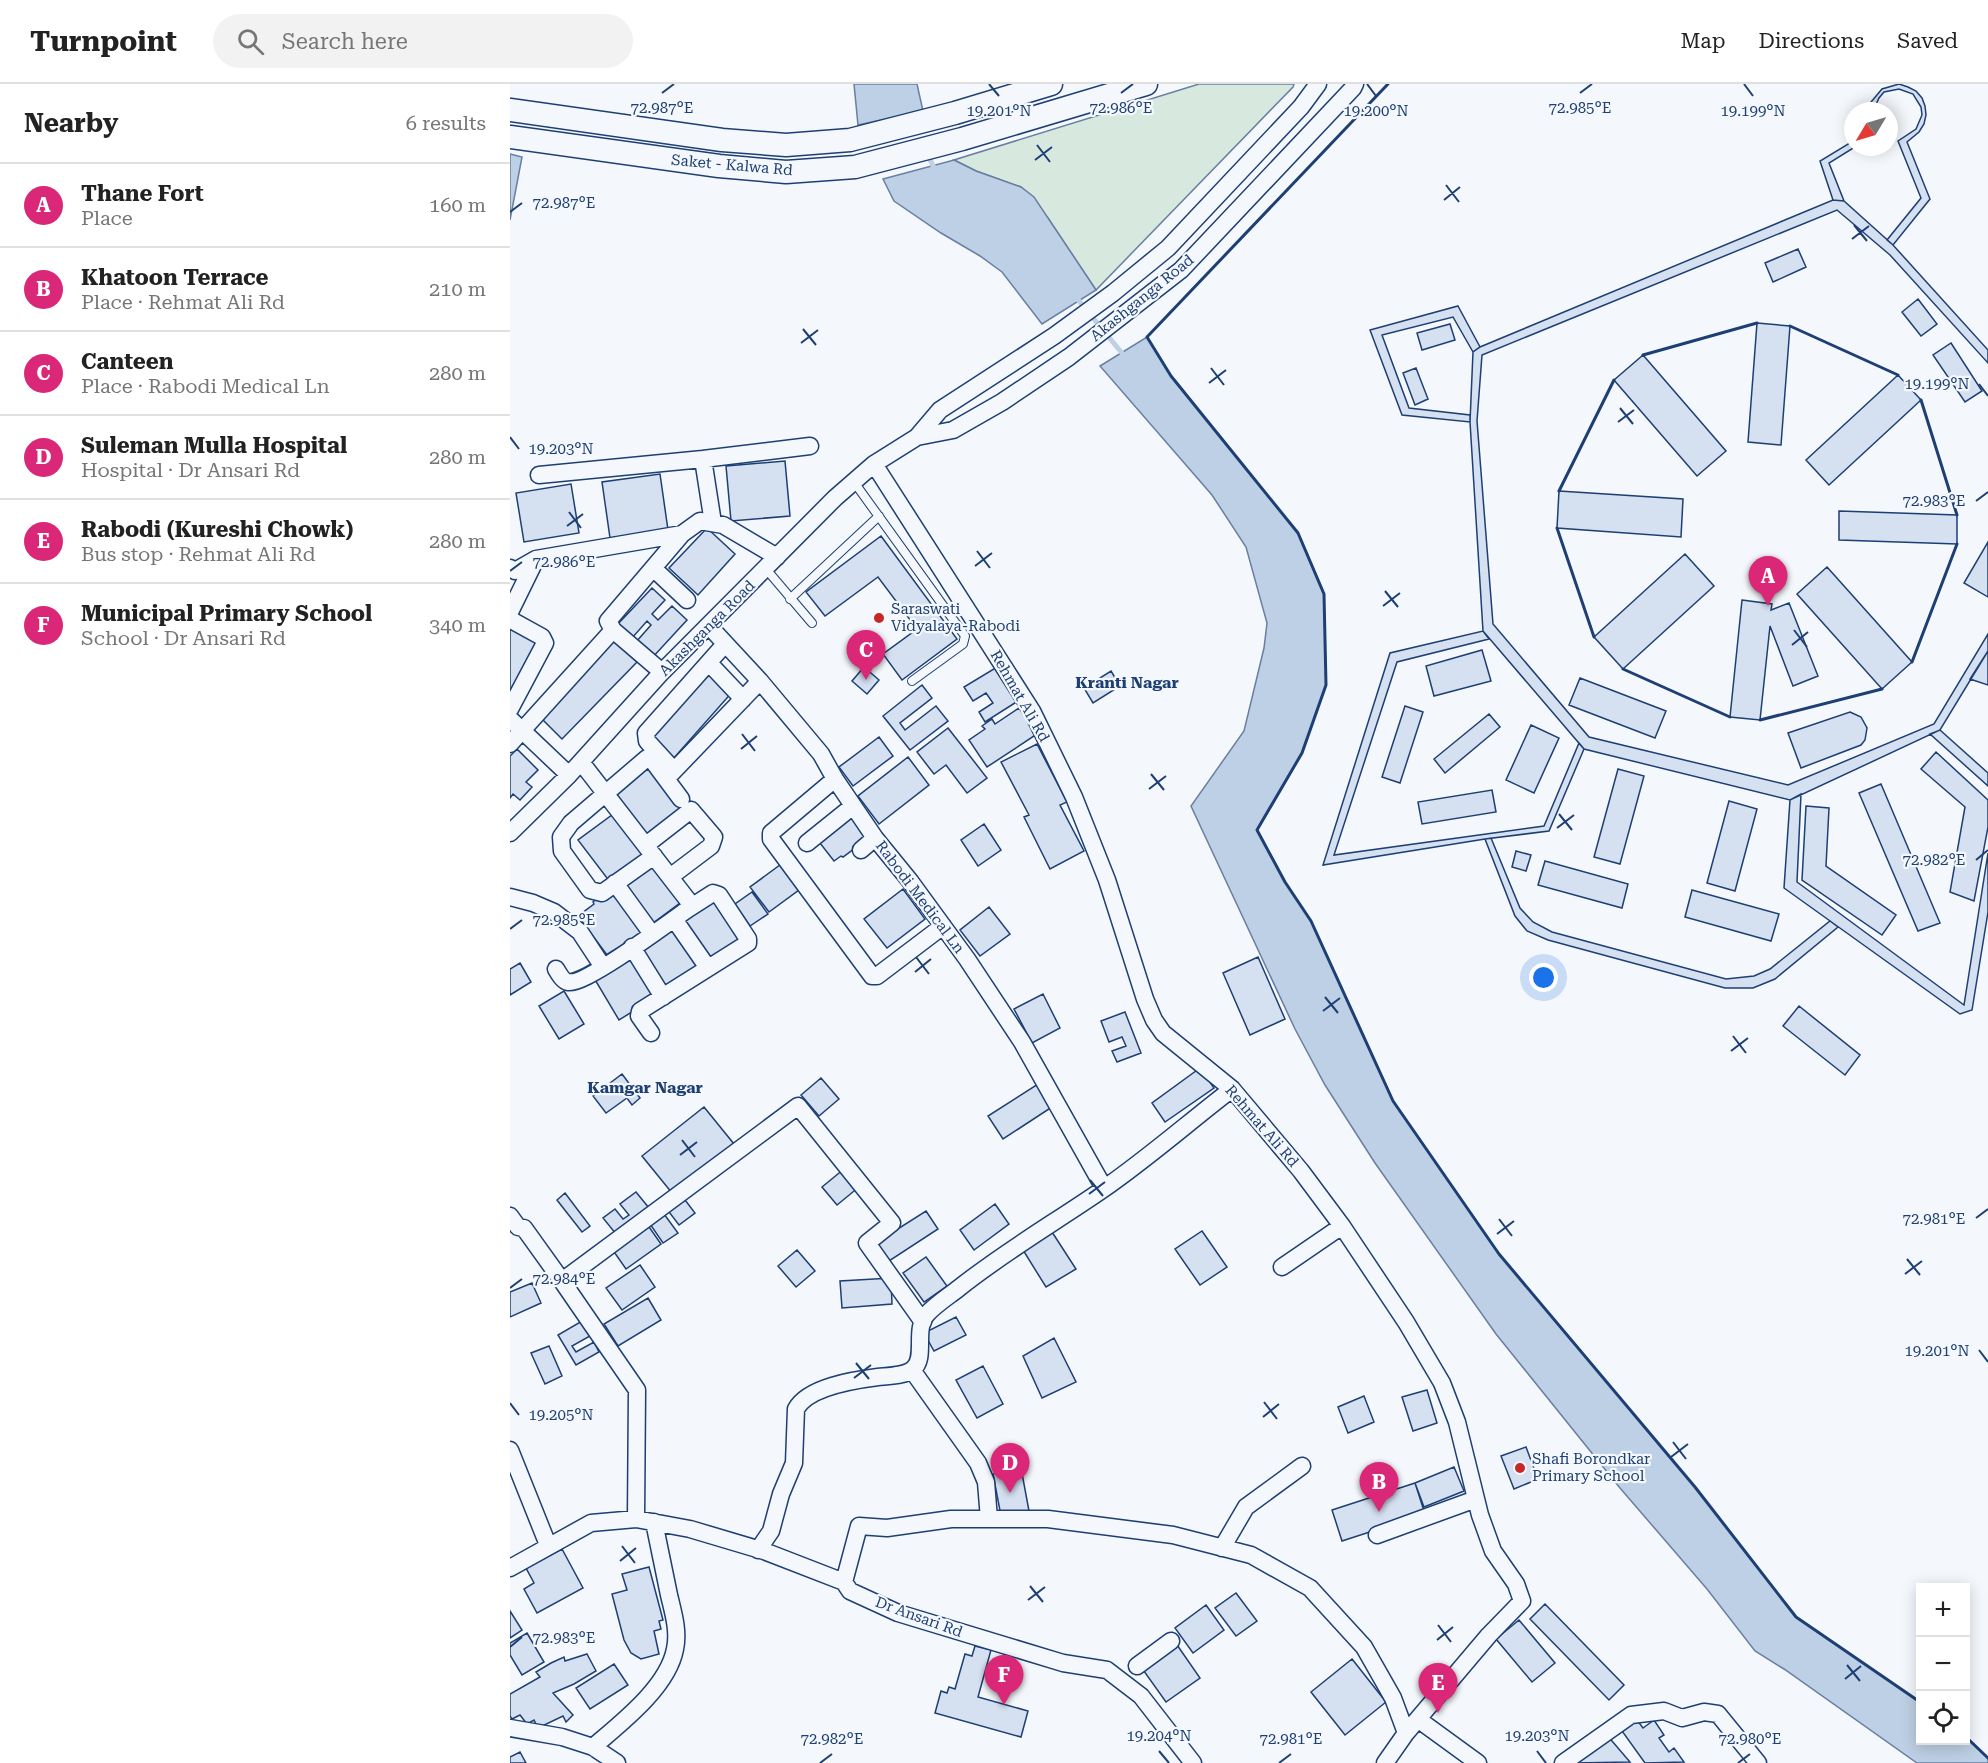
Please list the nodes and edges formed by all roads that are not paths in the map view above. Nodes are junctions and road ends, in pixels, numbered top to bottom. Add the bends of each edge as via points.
1 (1051, 84) edge
2 (1146, 84) edge
3 (1318, 84) edge
4 (1354, 84) edge
5 (510, 110) edge
6 (612, 125) junction
7 (510, 138) edge
8 (609, 152) junction
9 (918, 437) junction
10 (810, 446) dead end
11 (703, 459) junction
12 (874, 464) junction
13 (539, 475) dead end
14 (854, 482) junction
15 (879, 516) junction
16 (713, 524) junction
17 (682, 534) junction
18 (536, 559) junction
19 (771, 563) junction
20 (510, 568) edge
21 (653, 568) junction
22 (790, 599) junction
23 (687, 600) dead end
24 (510, 612) edge
25 (510, 617) edge
26 (812, 623) dead end
27 (708, 626) junction
28 (613, 630) junction
29 (725, 645) junction
30 (710, 663) junction
31 (662, 672) junction
32 (760, 681) junction
33 (912, 681) dead end
34 (743, 699) junction
35 (510, 708) edge
36 (516, 725) edge
37 (510, 744) edge
38 (581, 762) junction
39 (569, 775) junction
40 (670, 775) junction
41 (835, 779) junction
42 (606, 793) junction
43 (681, 799) dead end
44 (853, 806) junction
45 (510, 833) edge
46 (875, 838) junction
47 (807, 843) dead end
48 (650, 850) junction
49 (861, 850) dead end
50 (670, 877) junction
51 (615, 883) junction
52 (510, 897) edge
53 (681, 914) junction
54 (942, 926) junction
55 (652, 934) junction
56 (632, 947) junction
57 (603, 967) junction
58 (708, 968) junction
59 (556, 969) dead end
60 (663, 997) junction
61 (651, 1033) dead end
62 (1232, 1089) junction
63 (1104, 1188) junction
64 (510, 1216) edge
65 (1342, 1226) junction
66 (1282, 1267) dead end
67 (562, 1281) junction
68 (923, 1322) junction
69 (912, 1370) junction
70 (510, 1450) edge
71 (1302, 1466) dead end
72 (518, 1491) edge
73 (1476, 1499) junction
74 (636, 1519) junction
75 (989, 1519) junction
76 (654, 1522) junction
77 (1377, 1535) dead end
78 (548, 1545) junction
79 (1222, 1548) junction
80 (758, 1550) junction
81 (510, 1568) edge
82 (844, 1582) junction
83 (1171, 1641) dead end
84 (1137, 1666) dead end
85 (1419, 1720) junction
86 (510, 1728) edge
87 (1406, 1733) junction
88 (593, 1747) junction
89 (616, 1763) edge
90 (1193, 1763) edge
91 (1384, 1763) edge
92 (1478, 1763) edge
93 (1563, 1763) edge
94 (1758, 1763) edge

1 - 6 main road, Saket - Kalwa Rd via 850,140 786,145
2 - 8 main road, Saket - Kalwa Rd via 855,167 786,172
3 - 9 street, Akashganga Road via 1168,248 1054,336 940,410
4 - 9 street, Akashganga Road via 1322,123 1181,270 1069,357 1002,402 953,430
5 - 6 main road, Saket - Kalwa Rd
6 - 8 main road
7 - 8 main road, Saket - Kalwa Rd
9 - 12 street, Akashganga Road
10 - 11 street
11 - 13 street
11 - 16 street
12 - 14 street, Akashganga Road
12 - 62 street, Rehmat Ali Rd via 1032,711 1091,838 1154,1020 1163,1033
14 - 15 lane
14 - 19 street, Akashganga Road
15 - 22 lane
15 - 33 lane via 964,636 963,644
16 - 17 street via 700,521
16 - 19 street via 723,525
17 - 18 street
17 - 21 street
18 - 20 street via 515,571
18 - 24 street
19 - 22 lane
19 - 27 street, Akashganga Road
21 - 23 street
21 - 28 street via 608,621
22 - 26 lane
25 - 35 street via 542,637 545,644
27 - 29 street, Rabodi Medical Ln
27 - 31 street, Akashganga Road
28 - 31 street
28 - 36 street
29 - 30 street
29 - 32 street, Rabodi Medical Ln
30 - 34 street
30 - 40 street via 646,733 647,741
31 - 38 street, Akashganga Road
32 - 34 street
32 - 41 street, Rabodi Medical Ln via 821,754
34 - 40 street
36 - 37 street
36 - 39 street
38 - 39 street, Akashganga Road
38 - 42 street
39 - 45 street, Akashganga Road
40 - 42 street via 647,758
40 - 43 street
41 - 44 street, Rabodi Medical Ln
41 - 54 street via 771,833 771,839 872,976
42 - 48 street
42 - 51 street via 571,823 561,837 562,851 590,890 602,893
44 - 46 street, Rabodi Medical Ln
44 - 47 street
46 - 49 street
46 - 54 street, Rabodi Medical Ln
48 - 50 street
48 - 50 street via 691,810 714,837 711,846
48 - 51 street
50 - 53 street via 690,903
51 - 55 street
52 - 57 street via 554,912 580,932
53 - 55 street
53 - 58 street
53 - 58 street via 713,893 719,895 748,939 748,943
54 - 63 street, Rabodi Medical Ln via 1022,1042
55 - 56 street
56 - 57 street
56 - 60 street
57 - 59 street via 571,983
58 - 60 street
60 - 61 street via 640,1011 639,1017
62 - 63 street
62 - 65 street, Rehmat Ali Rd
63 - 68 street via 986,1267 925,1315
64 - 67 street via 518,1227 524,1228
65 - 66 street
65 - 73 street, Rehmat Ali Rd via 1442,1383 1457,1422
67 - 68 street via 798,1106 892,1223 867,1243
67 - 74 street via 638,1390
68 - 69 street via 918,1363
69 - 75 street via 978,1463 986,1482
69 - 80 street via 831,1387 800,1402 796,1409 794,1463 771,1531
70 - 72 street
71 - 79 street via 1246,1507
72 - 78 street
73 - 77 street
73 - 85 street, Rehmat Ali Rd via 1493,1551 1516,1584 1522,1601
74 - 76 street, Dr Ansari Rd
74 - 78 street, Dr Ansari Rd via 591,1523
75 - 79 street via 1060,1520 1173,1535
75 - 82 street via 951,1519 887,1528 859,1526
76 - 80 street, Dr Ansari Rd via 690,1528
76 - 88 street via 674,1615 675,1649 664,1676 653,1690
78 - 81 street, Dr Ansari Rd
79 - 87 street via 1251,1555 1310,1588 1364,1647 1393,1698
80 - 82 street, Dr Ansari Rd
82 - 90 street, Dr Ansari Rd via 850,1591 898,1613 1063,1663 1107,1670 1141,1696
83 - 84 street
85 - 87 street
85 - 92 street
86 - 88 street
87 - 91 street
88 - 89 street
93 - 94 street via 1631,1715 1664,1712 1682,1718 1704,1712 1719,1714

